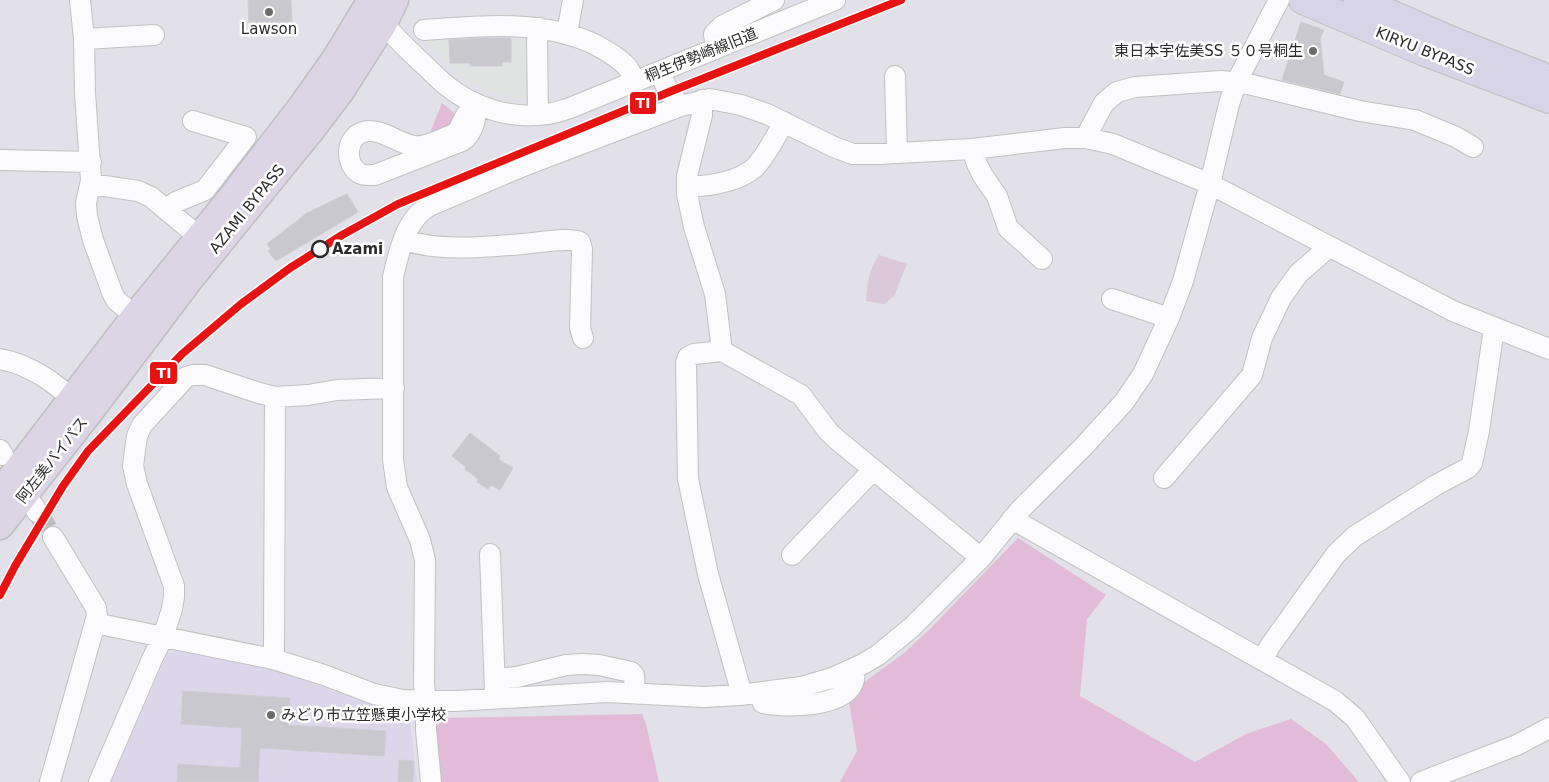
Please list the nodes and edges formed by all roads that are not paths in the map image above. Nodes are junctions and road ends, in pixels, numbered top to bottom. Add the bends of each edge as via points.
1 (80, 0) edge
2 (395, 0) edge
3 (573, 0) edge
4 (774, 0) edge
5 (835, 0) edge
6 (1279, 0) edge
7 (1303, 0) edge
8 (1358, 0) edge
9 (372, 8) edge
10 (540, 28) junction
11 (424, 30) dead end
12 (567, 33) junction
13 (154, 35) dead end
14 (84, 39) junction
15 (716, 48) junction
16 (659, 72) junction
17 (895, 76) dead end
18 (1549, 79) edge
19 (634, 82) junction
20 (1236, 82) junction
21 (1549, 99) edge
22 (702, 100) junction
23 (477, 104) junction
24 (681, 106) junction
25 (538, 115) junction
26 (193, 121) dead end
27 (784, 122) junction
28 (1086, 138) junction
29 (406, 144) junction
30 (1472, 147) dead end
31 (972, 149) junction
32 (897, 153) junction
33 (0, 160) edge
34 (91, 162) junction
35 (408, 164) junction
36 (91, 184) junction
37 (1210, 184) junction
38 (687, 187) junction
39 (167, 209) junction
40 (198, 236) junction
41 (404, 240) junction
42 (1329, 247) junction
43 (1042, 259) dead end
44 (1112, 299) dead end
45 (135, 316) junction
46 (1169, 318) junction
47 (1494, 328) junction
48 (583, 338) dead end
49 (1549, 350) edge
50 (722, 351) junction
51 (0, 359) edge
52 (394, 388) junction
53 (275, 397) junction
54 (81, 406) junction
55 (873, 470) junction
56 (1164, 478) dead end
57 (17, 509) edge
58 (1012, 519) junction
59 (54, 537) tunnel mouth
60 (490, 554) dead end
61 (792, 555) dead end
62 (981, 558) junction
63 (96, 619) junction
64 (162, 637) junction
65 (272, 658) junction
66 (1263, 660) junction
67 (495, 689) junction
68 (634, 693) junction
69 (750, 695) junction
70 (426, 700) junction
71 (1549, 728) edge
72 (50, 782) edge
73 (99, 782) edge
74 (431, 782) edge
75 (1400, 782) edge
76 (1421, 782) edge

1 - 14 street
2 - 9 main road, AZAMI BYPASS
3 - 12 street
4 - 15 street via 722,26 714,34
5 - 15 street, 桐生伊勢崎線旧道
6 - 20 street
7 - 21 highway, KIRYU BYPASS via 1425,52
8 - 18 highway, KIRYU BYPASS
9 - 23 street, 桐生伊勢崎線旧道 via 446,86
9 - 40 main road, AZAMI BYPASS via 318,85
9 - 54 main road, AZAMI BYPASS via 341,91 191,278
10 - 11 street
10 - 12 street
10 - 25 street via 537,41
12 - 19 street via 605,50 627,67
13 - 14 street
14 - 34 street
15 - 16 street, 桐生伊勢崎線旧道
16 - 19 street, 桐生伊勢崎線旧道
16 - 24 street
17 - 32 street
19 - 25 street, 桐生伊勢崎線旧道 via 570,108
20 - 28 street via 1126,89 1104,104
20 - 30 street via 1360,111 1415,120
20 - 37 street
22 - 24 street
22 - 27 street via 741,105
22 - 38 street
23 - 25 street, 桐生伊勢崎線旧道 via 504,112
23 - 29 street via 454,134 421,146
23 - 35 street via 476,119 466,139
24 - 41 street via 429,206 417,215
26 - 39 street via 246,137 205,190
27 - 32 street via 846,152
27 - 38 street via 754,169 718,184
28 - 31 street
28 - 37 street via 1113,144
29 - 35 street via 410,157
29 - 35 street via 374,132 362,132 352,141 349,156 350,163 364,175 374,176
31 - 32 street
31 - 43 street via 983,176 997,196 1008,228
33 - 34 street
34 - 36 street
36 - 39 street via 138,191
36 - 45 street via 86,203 93,240 116,300
37 - 42 street
37 - 46 street via 1183,281
38 - 50 street via 690,213 715,294
39 - 40 street
40 - 45 main road, AZAMI BYPASS
41 - 48 street via 441,248 580,242 580,328
41 - 52 street via 393,283
42 - 47 street via 1453,311
42 - 56 street via 1298,274 1281,298 1262,338 1252,375
44 - 46 street
45 - 54 main road, AZAMI BYPASS
46 - 58 street via 1143,374 1124,402
47 - 49 street
47 - 66 street via 1472,463 1346,543
50 - 55 street via 801,395 834,438
50 - 69 street via 694,354 686,363 688,479 708,574 739,684
51 - 54 street via 36,371
52 - 53 street
52 - 70 street via 395,477 425,560
53 - 64 street via 205,375 193,375 186,378 139,429 133,466 137,484 174,586 172,609
53 - 65 street
54 - 57 main road, 阿左美バイパス
55 - 61 street
55 - 62 street
58 - 62 street
58 - 66 street
59 - 63 street via 96,608
60 - 67 street
62 - 69 street via 912,628 878,655 832,678 801,687
63 - 64 street
63 - 72 street
64 - 65 street
64 - 73 street
65 - 70 street via 374,694 404,700
66 - 75 street via 1350,712
67 - 68 street
67 - 68 street via 517,677 582,664 631,672 634,675
67 - 70 street via 456,701
68 - 69 street via 704,697
70 - 74 street
71 - 76 street via 1518,745

